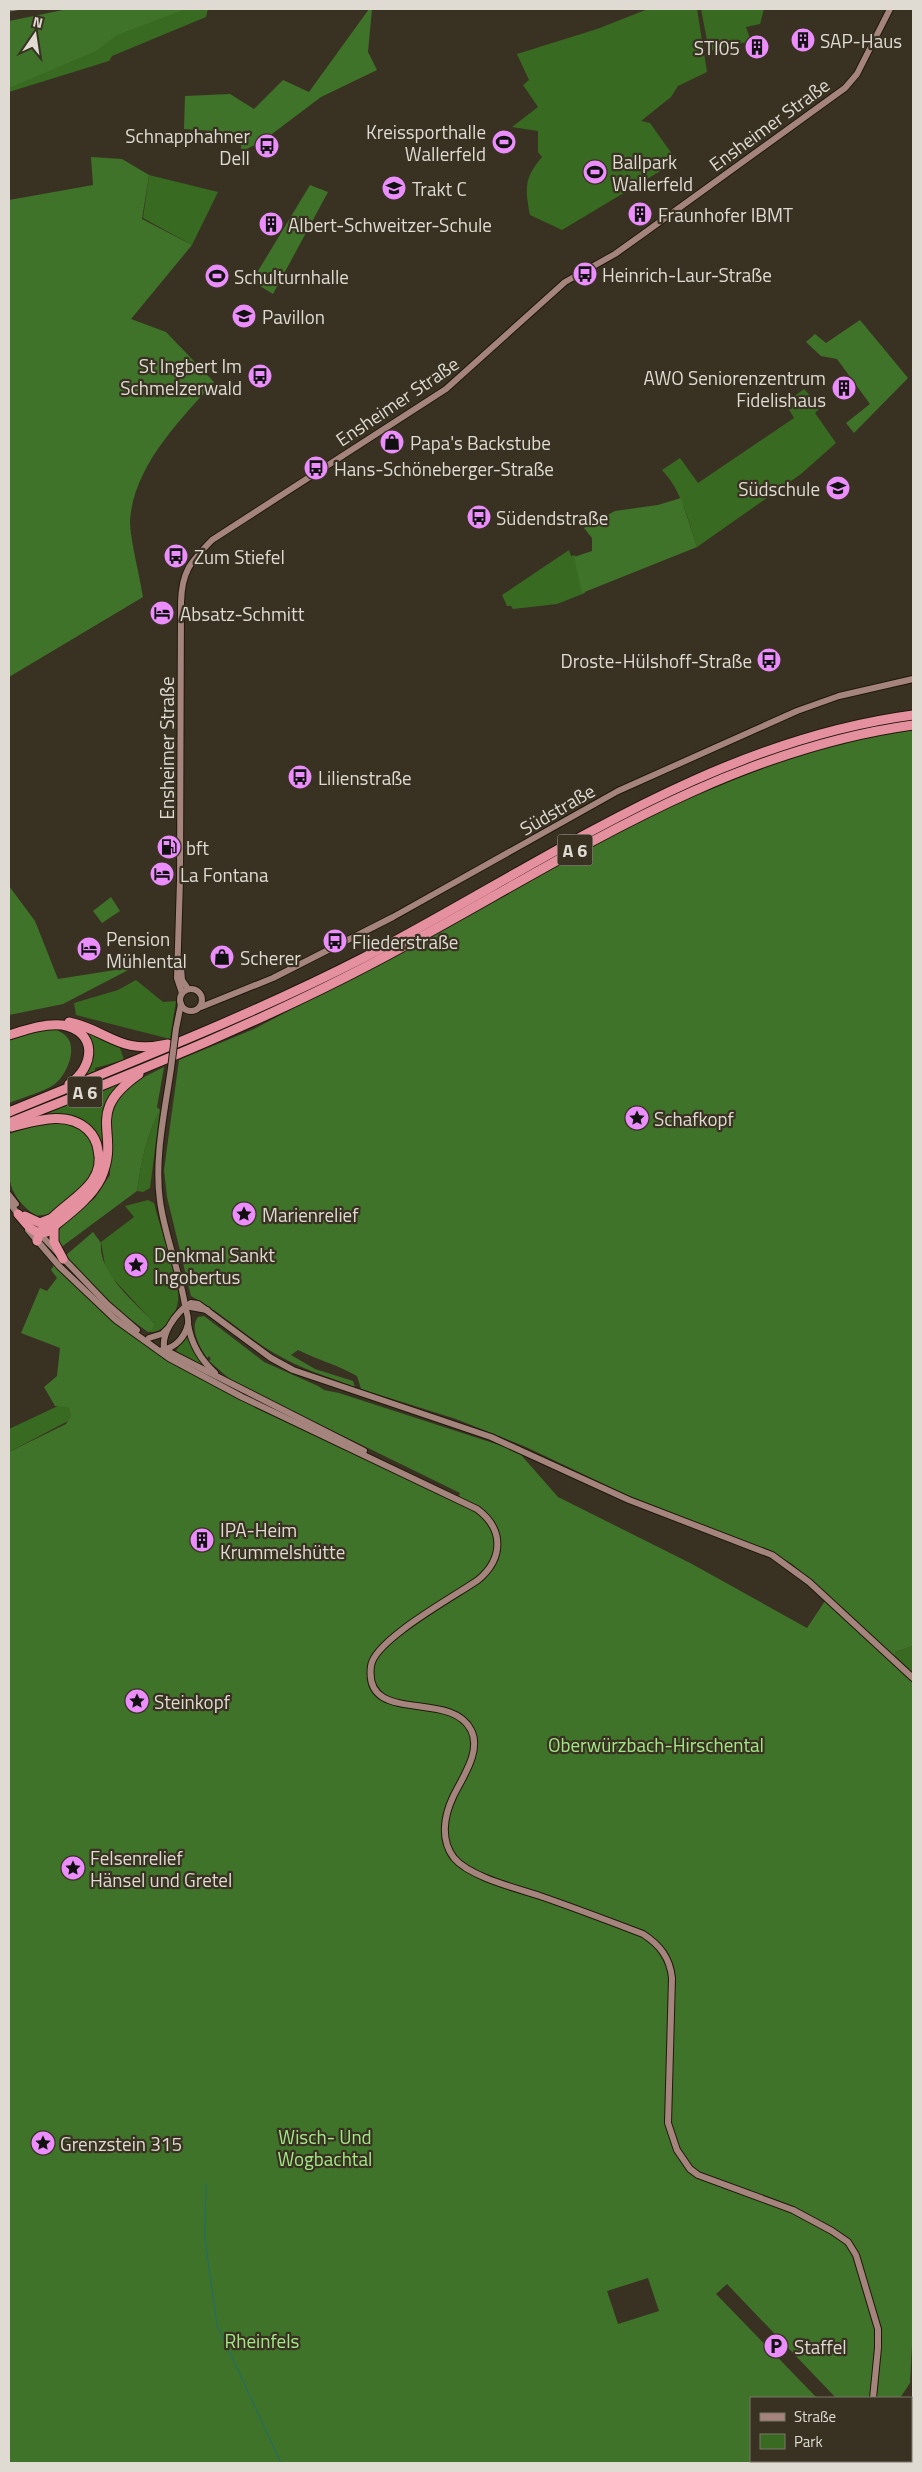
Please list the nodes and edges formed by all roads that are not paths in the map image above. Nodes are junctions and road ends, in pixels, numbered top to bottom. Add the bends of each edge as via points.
1 (890, 9) edge
2 (913, 679) edge
3 (913, 715) edge
4 (913, 725) edge
5 (180, 907) junction
6 (188, 989) junction
7 (182, 993) junction
8 (202, 995) junction
9 (229, 995) junction
10 (200, 1006) junction
11 (183, 1007) junction
12 (9, 1031) edge
13 (9, 1035) edge
14 (195, 1035) junction
15 (161, 1061) junction
16 (12, 1111) edge
17 (9, 1123) edge
18 (9, 1128) edge
19 (9, 1195) edge
20 (9, 1202) edge
21 (21, 1215) junction
22 (52, 1223) junction
23 (38, 1237) junction
24 (63, 1259) junction
25 (185, 1306) junction
26 (188, 1324) junction
27 (170, 1327) junction
28 (149, 1338) junction
29 (161, 1349) junction
30 (228, 1383) junction
31 (402, 1472) junction
32 (913, 1678) edge
33 (873, 2397) edge

1 - 5 main road, Ensheimer Straße via 856,74 844,88 636,240 565,282 446,389 212,540 189,565 183,577 182,591
2 - 9 main road, Südstraße via 839,696 797,711 627,788 393,917 273,978
3 - 14 highway, A 6 via 818,734 702,776 603,824 359,960
4 - 15 highway, A 6 via 819,744 719,778 608,832 330,986
5 - 6 main road, Ensheimer Straße via 181,976
5 - 7 main road, Ensheimer Straße via 177,978
6 - 7 main road
6 - 8 main road via 195,989
7 - 11 main road
8 - 9 main road, Südstraße
8 - 10 main road
9 - 10 main road, Südstraße
10 - 11 main road via 195,1010
11 - 25 main road, bridge via 177,1021 159,1176 163,1217
12 - 14 highway via 52,1021 65,1022 138,1047 161,1045
13 - 16 highway via 62,1025 83,1036 90,1055 84,1072 74,1081
14 - 16 highway, A 6
15 - 17 highway, A 6
15 - 22 highway via 130,1080 111,1100 106,1119 108,1153 101,1179 92,1192
18 - 22 highway via 46,1118 63,1119 85,1128 95,1139 100,1159 95,1176
19 - 21 main road
20 - 21 main road
21 - 22 highway via 40,1223
21 - 23 highway
22 - 23 highway
22 - 24 highway via 54,1242
23 - 24 main road
23 - 29 main road via 59,1266 116,1320
24 - 28 main road via 107,1304
25 - 26 main road
25 - 27 main road
25 - 32 main road via 208,1310 271,1358 293,1370 491,1437 622,1497 772,1555 809,1582
26 - 29 main road via 179,1342
26 - 30 main road via 203,1361
27 - 28 main road
27 - 29 main road
28 - 29 main road
29 - 30 main road
29 - 31 main road via 169,1358 242,1397
30 - 31 main road
31 - 33 main road via 477,1508 492,1522 497,1537 496,1554 488,1571 389,1640 376,1653 371,1665 376,1691 389,1702 455,1713 471,1729 474,1743 471,1759 447,1813 445,1833 450,1851 466,1868 644,1934 664,1952 672,1978 668,2123 677,2150 698,2175 793,2210 848,2242 856,2255 878,2329

